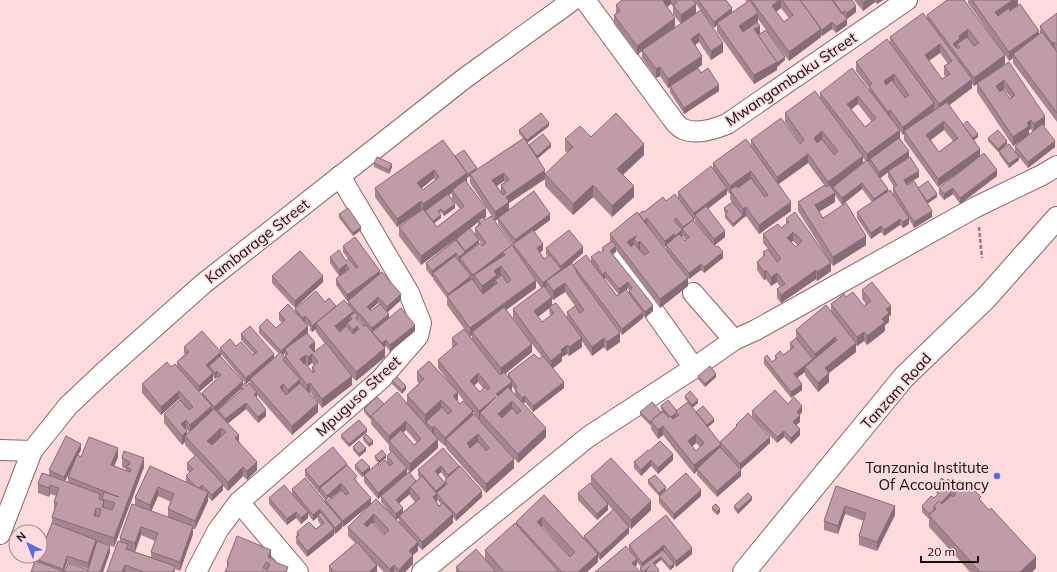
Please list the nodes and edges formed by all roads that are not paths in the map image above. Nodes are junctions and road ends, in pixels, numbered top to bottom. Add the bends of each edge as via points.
1 (573, 0) edge
2 (585, 0) edge
3 (907, 0) edge
4 (1057, 166) edge
5 (340, 176) junction
6 (1057, 218) edge
7 (614, 255) edge
8 (693, 293) dead end
9 (734, 340) junction
10 (694, 368) junction
11 (0, 450) edge
12 (32, 451) junction
13 (239, 502) junction
14 (0, 534) edge
15 (196, 572) edge
16 (298, 572) edge
17 (422, 572) edge
18 (744, 572) edge

1 - 5 street, Kambarage Street via 465,78
2 - 3 street, Mwangambaku Street via 671,117 682,128 695,131 712,130 727,124
4 - 9 street via 976,207
5 - 12 street, Kambarage Street via 203,284 110,367 68,406
5 - 13 street, Mpuguso Street via 409,293 421,323 418,336 381,379
6 - 18 highway, Tanzam Road via 986,298 904,377
7 - 10 street
8 - 9 street
9 - 10 street
10 - 17 street via 588,437
11 - 12 street
12 - 14 street, Kambarage Street
13 - 15 street, Mpuguso Street via 218,530
13 - 16 street

